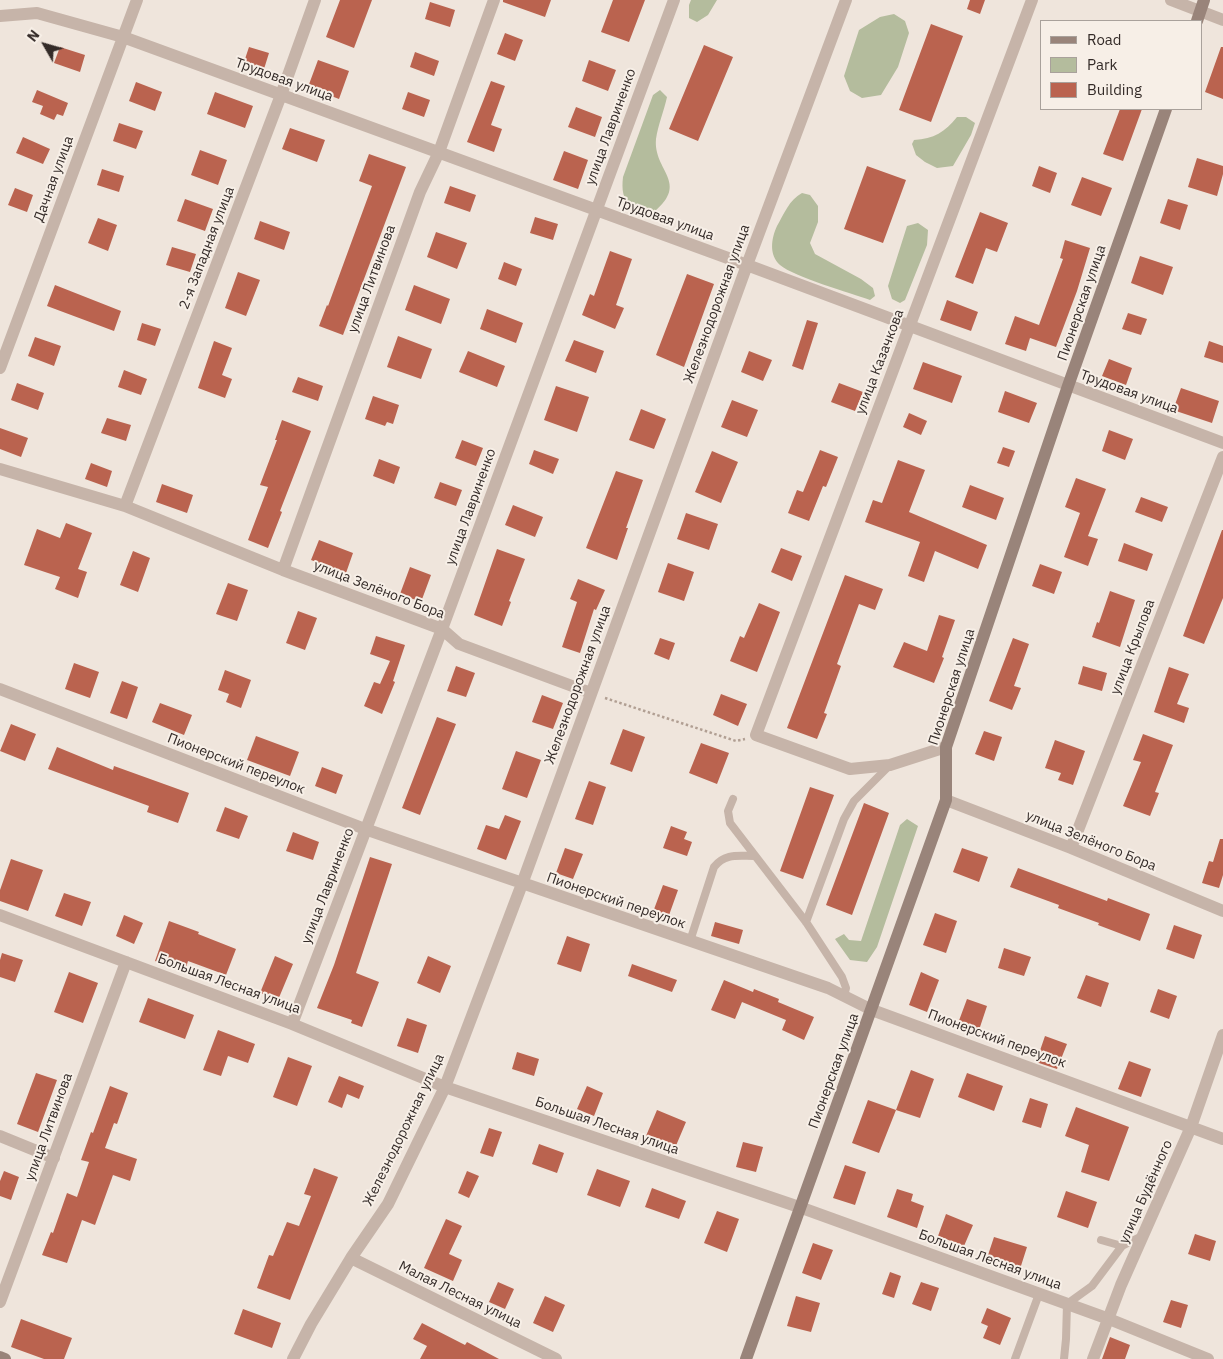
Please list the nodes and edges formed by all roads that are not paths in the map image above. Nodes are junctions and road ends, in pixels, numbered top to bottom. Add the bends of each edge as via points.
1 (137, 0) edge
2 (315, 0) edge
3 (494, 0) edge
4 (674, 0) edge
5 (846, 0) edge
6 (1032, 0) edge
7 (1171, 0) edge
8 (1200, 11) edge
9 (0, 16) edge
10 (1223, 20) edge
11 (123, 37) junction
12 (282, 95) junction
13 (1166, 110) edge
14 (439, 152) junction
15 (596, 210) junction
16 (747, 265) junction
17 (910, 326) junction
18 (0, 368) edge
19 (1068, 386) junction
20 (1223, 443) edge
21 (1223, 457) edge
22 (0, 469) edge
23 (125, 506) junction
24 (283, 570) junction
25 (442, 629) junction
26 (0, 689) edge
27 (591, 693) junction
28 (946, 747) junction
29 (890, 765) junction
30 (733, 799) dead end
31 (946, 800) junction
32 (365, 830) junction
33 (1071, 848) junction
34 (754, 856) junction
35 (522, 884) junction
36 (1223, 911) edge
37 (0, 915) edge
38 (806, 922) junction
39 (690, 941) junction
40 (126, 962) junction
41 (844, 996) junction
42 (872, 1010) junction
43 (292, 1024) junction
44 (1223, 1035) edge
45 (444, 1087) junction
46 (1191, 1126) junction
47 (0, 1136) edge
48 (1223, 1138) edge
49 (54, 1158) junction
50 (802, 1208) junction
51 (1142, 1236) junction
52 (1101, 1240) dead end
53 (1122, 1246) junction
54 (351, 1258) junction
55 (1040, 1294) junction
56 (0, 1302) edge
57 (1067, 1304) junction
58 (1109, 1319) junction
59 (0, 1356) edge
60 (5, 1359) edge
61 (293, 1359) edge
62 (556, 1359) edge
63 (746, 1359) edge
64 (1015, 1359) edge
65 (1064, 1359) edge
66 (1093, 1359) edge
67 (1208, 1359) edge

1 - 11 street, Дачная улица
2 - 12 street, 2-я Западная улица
3 - 14 street, улица Литвинова
4 - 15 street, улица Лавриненко
5 - 16 street, Железнодорожная улица
6 - 17 street, улица Казачкова
7 - 8 street
8 - 10 street
9 - 11 street, Трудовая улица via 37,13
11 - 12 street, Трудовая улица
11 - 18 street, Дачная улица
12 - 14 street, Трудовая улица
12 - 23 street, 2-я Западная улица
13 - 19 street, Пионерская улица
14 - 15 street, Трудовая улица
14 - 24 street, улица Литвинова via 420,192
15 - 16 street, Трудовая улица
15 - 25 street, улица Лавриненко
16 - 17 street, Трудовая улица
16 - 27 street, Железнодорожная улица
17 - 19 street, Трудовая улица
17 - 29 street, улица Казачкова via 756,735 850,769
19 - 20 street, Трудовая улица
19 - 28 street, Пионерская улица
21 - 33 street, улица Крылова
22 - 23 street, улица Зелёного Бора
23 - 24 street, улица Зелёного Бора
24 - 25 street, улица Зелёного Бора
25 - 27 street, улица Зелёного Бора via 459,644
25 - 32 street, улица Лавриненко
26 - 32 street, Пионерский переулок
27 - 35 street, Железнодорожная улица
28 - 29 street
28 - 31 street, Пионерская улица
29 - 38 lane via 854,802 844,819
30 - 34 lane via 728,811 730,823
31 - 33 street, улица Зелёного Бора
31 - 42 street, Пионерская улица
32 - 35 street, Пионерский переулок
32 - 43 street, улица Лавриненко
33 - 36 street, улица Зелёного Бора
34 - 38 lane
34 - 39 lane via 729,857 714,867
35 - 39 street, Пионерский переулок
35 - 45 street, Железнодорожная улица
37 - 40 street, Большая Лесная улица
38 - 41 lane via 842,977 846,988
39 - 41 street, Пионерский переулок
40 - 43 street, Большая Лесная улица
40 - 49 street, улица Литвинова
41 - 42 street, Пионерский переулок
42 - 46 street, Пионерский переулок
42 - 50 street, Пионерская улица
43 - 45 street, Большая Лесная улица
44 - 46 street, улица Будённого
45 - 50 street, Большая Лесная улица
45 - 54 street, Железнодорожная улица via 388,1204
46 - 48 street, Пионерский переулок
46 - 51 street, улица Будённого
47 - 49 street
49 - 56 street, улица Литвинова
50 - 55 street, Большая Лесная улица
50 - 63 street, Пионерская улица
51 - 53 lane
51 - 58 street, улица Будённого
52 - 53 lane
53 - 57 lane via 1092,1286
54 - 61 street, Железнодорожная улица
54 - 62 street, Малая Лесная улица
55 - 57 street, Большая Лесная улица
55 - 64 lane
57 - 58 street, Большая Лесная улица
57 - 65 lane
58 - 66 street, улица Будённого
58 - 67 street, Большая Лесная улица
59 - 60 street

